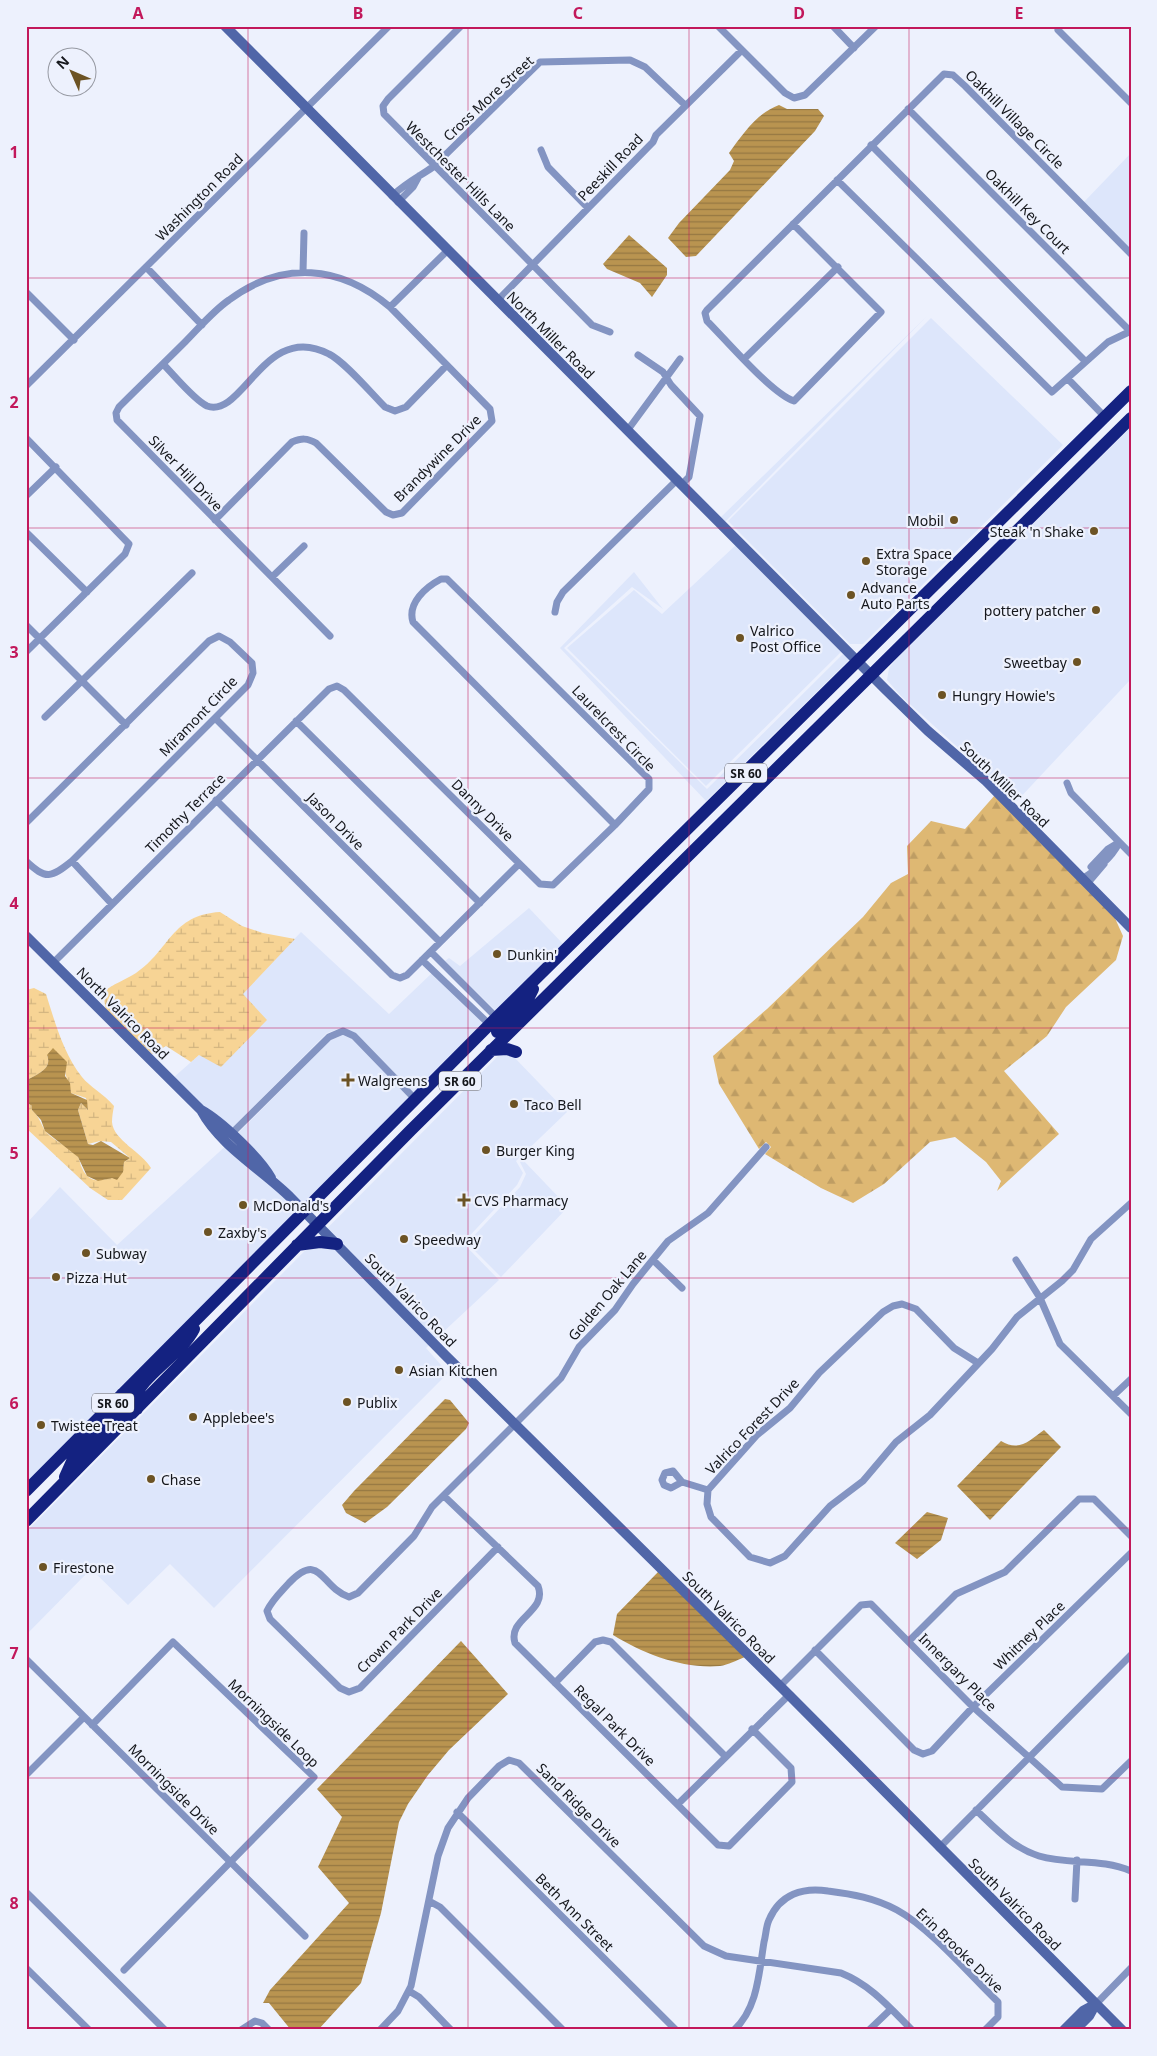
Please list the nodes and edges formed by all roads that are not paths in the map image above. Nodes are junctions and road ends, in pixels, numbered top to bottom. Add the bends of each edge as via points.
1 (225, 26) edge
2 (390, 26) edge
3 (461, 26) edge
4 (718, 26) edge
5 (833, 26) edge
6 (876, 26) edge
7 (1058, 30) dead end
8 (854, 48) junction
9 (742, 50) junction
10 (1131, 103) edge
11 (685, 105) junction
12 (306, 109) junction
13 (908, 109) junction
14 (871, 145) junction
15 (541, 150) dead end
16 (433, 166) junction
17 (837, 180) junction
18 (395, 199) junction
19 (588, 208) junction
20 (793, 224) junction
21 (304, 233) dead end
22 (446, 251) junction
23 (1131, 254) edge
24 (532, 265) junction
25 (838, 267) junction
26 (147, 268) junction
27 (303, 272) junction
28 (26, 292) edge
29 (497, 300) junction
30 (390, 307) junction
31 (202, 325) junction
32 (1131, 331) edge
33 (610, 332) dead end
34 (74, 340) junction
35 (638, 355) dead end
36 (680, 359) dead end
37 (744, 359) junction
38 (1085, 361) junction
39 (163, 364) junction
40 (447, 365) junction
41 (666, 377) junction
42 (1068, 379) junction
43 (26, 386) edge
44 (1131, 391) edge
45 (1131, 402) edge
46 (1105, 416) junction
47 (1131, 418) edge
48 (1119, 429) junction
49 (627, 431) junction
50 (26, 438) edge
51 (56, 467) junction
52 (680, 482) junction
53 (26, 496) edge
54 (215, 520) junction
55 (1027, 521) junction
56 (26, 532) edge
57 (304, 546) dead end
58 (192, 573) dead end
59 (272, 577) junction
60 (86, 592) junction
61 (555, 612) dead end
62 (26, 625) edge
63 (330, 636) dead end
64 (39, 639) junction
65 (26, 652) edge
66 (859, 661) junction
67 (872, 675) junction
68 (82, 681) junction
69 (337, 686) joint
70 (45, 717) dead end
71 (215, 718) junction
72 (296, 721) junction
73 (126, 726) junction
74 (257, 760) junction
75 (1067, 783) dead end
76 (216, 800) junction
77 (702, 817) junction
78 (26, 823) edge
79 (615, 825) junction
80 (715, 831) junction
81 (1119, 843) junction
82 (1131, 854) edge
83 (26, 861) edge
84 (72, 861) junction
85 (519, 864) junction
86 (1084, 882) junction
87 (480, 903) junction
88 (112, 904) junction
89 (1131, 928) edge
90 (26, 936) edge
91 (440, 942) junction
92 (431, 952) junction
93 (422, 960) junction
94 (53, 963) junction
95 (500, 1028) junction
96 (491, 1050) junction
97 (516, 1052) dead end
98 (415, 1099) junction
99 (201, 1110) junction
100 (231, 1134) junction
101 (766, 1147) dead end
102 (271, 1178) junction
103 (1131, 1203) edge
104 (304, 1211) junction
105 (317, 1224) junction
106 (336, 1244) junction
107 (297, 1245) junction
108 (653, 1260) junction
109 (1016, 1260) dead end
110 (682, 1288) dead end
111 (1040, 1298) junction
112 (199, 1315) junction
113 (978, 1363) junction
114 (1131, 1379) edge
115 (122, 1394) junction
116 (1113, 1396) junction
117 (137, 1409) junction
118 (1131, 1414) edge
119 (515, 1424) junction
120 (682, 1482) dead end
121 (61, 1486) junction
122 (708, 1490) junction
123 (26, 1491) edge
124 (444, 1496) junction
125 (26, 1521) edge
126 (1131, 1536) edge
127 (498, 1547) junction
128 (1131, 1553) edge
129 (909, 1641) junction
130 (815, 1650) junction
131 (1131, 1655) edge
132 (26, 1658) edge
133 (555, 1683) junction
134 (780, 1686) junction
135 (789, 1695) junction
136 (973, 1707) junction
137 (84, 1717) junction
138 (92, 1725) junction
139 (752, 1729) junction
140 (725, 1756) junction
141 (1028, 1757) junction
142 (1131, 1761) edge
143 (26, 1775) edge
144 (678, 1804) junction
145 (976, 1810) junction
146 (457, 1812) junction
147 (940, 1848) junction
148 (1077, 1860) junction
149 (230, 1862) junction
150 (1131, 1871) edge
151 (26, 1892) edge
152 (1075, 1899) dead end
153 (429, 1901) junction
154 (305, 1936) dead end
155 (761, 1962) junction
156 (26, 1968) edge
157 (1131, 1968) edge
158 (124, 1970) dead end
159 (409, 1991) junction
160 (1096, 2004) junction
161 (891, 2010) junction
162 (89, 2030) edge
163 (165, 2030) edge
164 (242, 2030) edge
165 (269, 2030) edge
166 (380, 2030) edge
167 (451, 2030) edge
168 (563, 2030) edge
169 (676, 2030) edge
170 (734, 2030) edge
171 (869, 2030) edge
172 (912, 2030) edge
173 (985, 2030) edge
174 (1064, 2030) edge
175 (1075, 2030) edge
176 (1122, 2030) edge

1 - 12 street, North Miller Road
2 - 12 street, Washington Road
3 - 16 street, Westchester Hills Lane via 384,106 388,121
4 - 9 street
5 - 8 street
6 - 8 street
7 - 10 street
8 - 9 street via 805,95 794,98
9 - 11 street, Peeskill Road
11 - 16 street, Cross More Street via 645,67 630,60 540,62
11 - 19 street, Peeskill Road
12 - 18 street, North Miller Road
12 - 26 street, Washington Road
13 - 14 street, Oakhill Village Circle
13 - 23 street, Oakhill Village Circle via 944,74 953,75
13 - 32 street, Oakhill Key Court
14 - 17 street, Oakhill Village Circle
14 - 38 street
15 - 19 street via 548,167
16 - 18 street, Cross More Street via 411,179
16 - 24 street, Westchester Hills Lane
17 - 20 street, Oakhill Village Circle
17 - 42 street via 1052,392
18 - 22 street, North Miller Road
19 - 24 street, Peeskill Road
20 - 25 street, Oakhill Village Circle
20 - 37 street, Oakhill Village Circle via 704,316
21 - 27 street
22 - 29 street, North Miller Road
22 - 30 street
24 - 29 street, Peeskill Road
24 - 33 street, Westchester Hills Lane via 592,325
25 - 37 street
25 - 37 street, Oakhill Village Circle via 881,312 794,401 785,398
26 - 31 street
26 - 34 street, Washington Road
27 - 30 street, Brandywine Drive via 350,280
27 - 31 street, Brandywine Drive via 277,276 250,286 227,301
28 - 34 street
29 - 49 street, North Miller Road
30 - 40 street, Brandywine Drive
31 - 39 street, Silver Hill Drive
32 - 38 street via 1108,342
34 - 43 street, Washington Road
35 - 41 street
36 - 41 street
38 - 42 street
39 - 40 street via 202,403 217,407 228,402 279,353 295,346 313,346 332,355 385,407 395,411 406,407
39 - 54 street, Silver Hill Drive via 119,407 117,420
40 - 54 street, Brandywine Drive via 490,409 492,421 402,513 393,515 386,512 316,443 301,438 292,442
41 - 49 street
41 - 52 street via 701,419 689,477
42 - 46 street
44 - 46 highway, SR 60
45 - 48 highway via 1118,418
46 - 55 highway via 1107,424 1103,434 1043,492
46 - 66 highway, SR 60
47 - 48 highway, SR 60
48 - 55 highway, SR 60
49 - 52 street, North Miller Road
50 - 51 street
51 - 53 street
51 - 60 street via 129,544 125,554
52 - 61 street via 563,592
52 - 66 street, North Miller Road
54 - 59 street, Silver Hill Drive
55 - 67 highway, SR 60
56 - 60 street
57 - 59 street
58 - 68 street
59 - 63 street, Silver Hill Drive
60 - 64 street
62 - 64 street
64 - 65 street
64 - 68 street
66 - 67 street, South Miller Road
66 - 77 highway, SR 60
67 - 80 highway, SR 60
67 - 86 street, South Miller Road via 928,731 986,781
68 - 70 street
68 - 73 street
69 - 72 street, Timothy Terrace via 329,689
69 - 85 street, Danny Drive
71 - 73 street, Miramont Circle via 248,685 252,673 252,663 219,636 209,641
71 - 74 street, Jason Drive
71 - 84 street, Miramont Circle
72 - 74 street, Timothy Terrace
72 - 87 street
73 - 78 street
74 - 76 street, Timothy Terrace
74 - 91 street, Jason Drive
75 - 81 street via 1071,793
76 - 88 street, Timothy Terrace
76 - 93 street via 392,975 400,978 407,975
77 - 80 highway
77 - 95 highway, SR 60 via 537,980 527,1001
79 - 79 street, Laurelcrest Circle via 649,790 649,779 447,579 433,583 412,607 413,622
79 - 85 street, Danny Drive via 553,885 540,884
80 - 95 highway, SR 60
81 - 82 street
81 - 86 street via 1113,854
81 - 86 street via 1104,853
83 - 84 street, Miramont Circle via 40,874 48,876 56,874
84 - 88 street
85 - 87 street
86 - 89 street, South Miller Road
87 - 91 street
88 - 94 street, Timothy Terrace
90 - 94 street, North Valrico Road
91 - 92 street
92 - 93 street
92 - 95 street
93 - 95 street
94 - 99 street, North Valrico Road
95 - 96 highway, SR 60
95 - 98 highway, SR 60
96 - 97 highway
96 - 105 highway, SR 60
98 - 100 street via 354,1036 343,1032 329,1037
98 - 104 highway, SR 60
99 - 100 street, North Valrico Road via 213,1116
99 - 102 street, North Valrico Road via 213,1127 259,1172
100 - 102 street, North Valrico Road via 264,1166
101 - 108 street, Golden Oak Lane via 708,1213 668,1241
102 - 104 street, North Valrico Road
103 - 111 street, Valrico Forest Drive via 1091,1239 1062,1281
104 - 105 street, North Valrico Road
104 - 112 highway, SR 60
105 - 106 street, South Valrico Road
105 - 107 highway, SR 60
106 - 107 highway
106 - 119 street, South Valrico Road
107 - 117 highway, SR 60
108 - 110 street
108 - 119 street, Golden Oak Lane via 615,1310 579,1347 560,1378
109 - 111 street
111 - 113 street, Valrico Forest Drive via 1017,1317
111 - 116 street via 1060,1344
112 - 115 highway, SR 60
112 - 117 highway via 182,1347 139,1390 134,1401
113 - 122 street, Valrico Forest Drive via 954,1348 916,1309 902,1304 893,1306 819,1374 790,1408 757,1435
113 - 122 street, Valrico Forest Drive via 930,1415 896,1442 863,1481 830,1506 785,1556 770,1563 750,1557 711,1517 707,1504
114 - 116 street
115 - 121 highway via 122,1407 74,1457
115 - 123 highway, SR 60
116 - 118 street
117 - 121 highway, SR 60
119 - 124 street, Crown Park Drive
119 - 134 street, South Valrico Road
120 - 122 street
121 - 125 highway, SR 60
124 - 127 street, Regal Park Drive
124 - 127 street, Crown Park Drive via 432,1507 414,1536 358,1593 349,1597 341,1594 316,1570 309,1568 301,1571 270,1603 267,1611 270,1619 340,1688 349,1692 360,1688
126 - 129 street via 1094,1499 1079,1499 1005,1572 956,1594
127 - 133 street, Regal Park Drive via 538,1586 541,1593 538,1604 515,1627 513,1634 515,1642
128 - 136 street, Whitney Place
129 - 130 street, Innergary Place via 871,1604 861,1605
129 - 136 street, Innergary Place
130 - 134 street, Innergary Place
130 - 136 street, Whitney Place via 914,1750 923,1754 932,1751
131 - 141 street
132 - 137 street, Morningside Drive
133 - 140 street via 595,1642 611,1642
133 - 144 street, Regal Park Drive
134 - 135 street, South Valrico Road
135 - 139 street
135 - 147 street, South Valrico Road
136 - 141 street, Innergary Place
137 - 138 street, Morningside Drive
137 - 143 street
138 - 149 street, Morningside Drive
138 - 149 street, Morningside Loop via 173,1642 314,1776
139 - 140 street
139 - 144 street, Regal Park Drive via 791,1768 792,1782 729,1846 718,1844
140 - 144 street
141 - 142 street, Innergary Place via 1062,1787 1102,1789
141 - 145 street
145 - 147 street
145 - 148 street via 1001,1834 1027,1852 1052,1859
146 - 153 street, Sand Ridge Drive via 440,1850
146 - 155 street, Sand Ridge Drive via 501,1764 509,1760 517,1762 697,1941 722,1955
146 - 169 street, Beth Ann Street
147 - 160 street, South Valrico Road
148 - 150 street via 1107,1863
148 - 152 street
149 - 154 street, Morningside Drive
149 - 158 street, Morningside Loop
151 - 163 street
153 - 159 street, Sand Ridge Drive
153 - 168 street via 440,1907
155 - 161 street, Sand Ridge Drive via 842,1973 868,1986
155 - 170 street, Erin Brooke Drive via 749,2011
155 - 173 street, Erin Brooke Drive via 768,1920 774,1910 795,1893 811,1888 857,1895 897,1910 917,1923 998,2002 998,2017
156 - 162 street
157 - 160 street
159 - 166 street, Sand Ridge Drive via 398,2011
159 - 167 street
160 - 174 street via 1083,2011
160 - 175 street
160 - 176 street, South Valrico Road
161 - 171 street
161 - 172 street, Sand Ridge Drive
164 - 165 street via 255,2021

